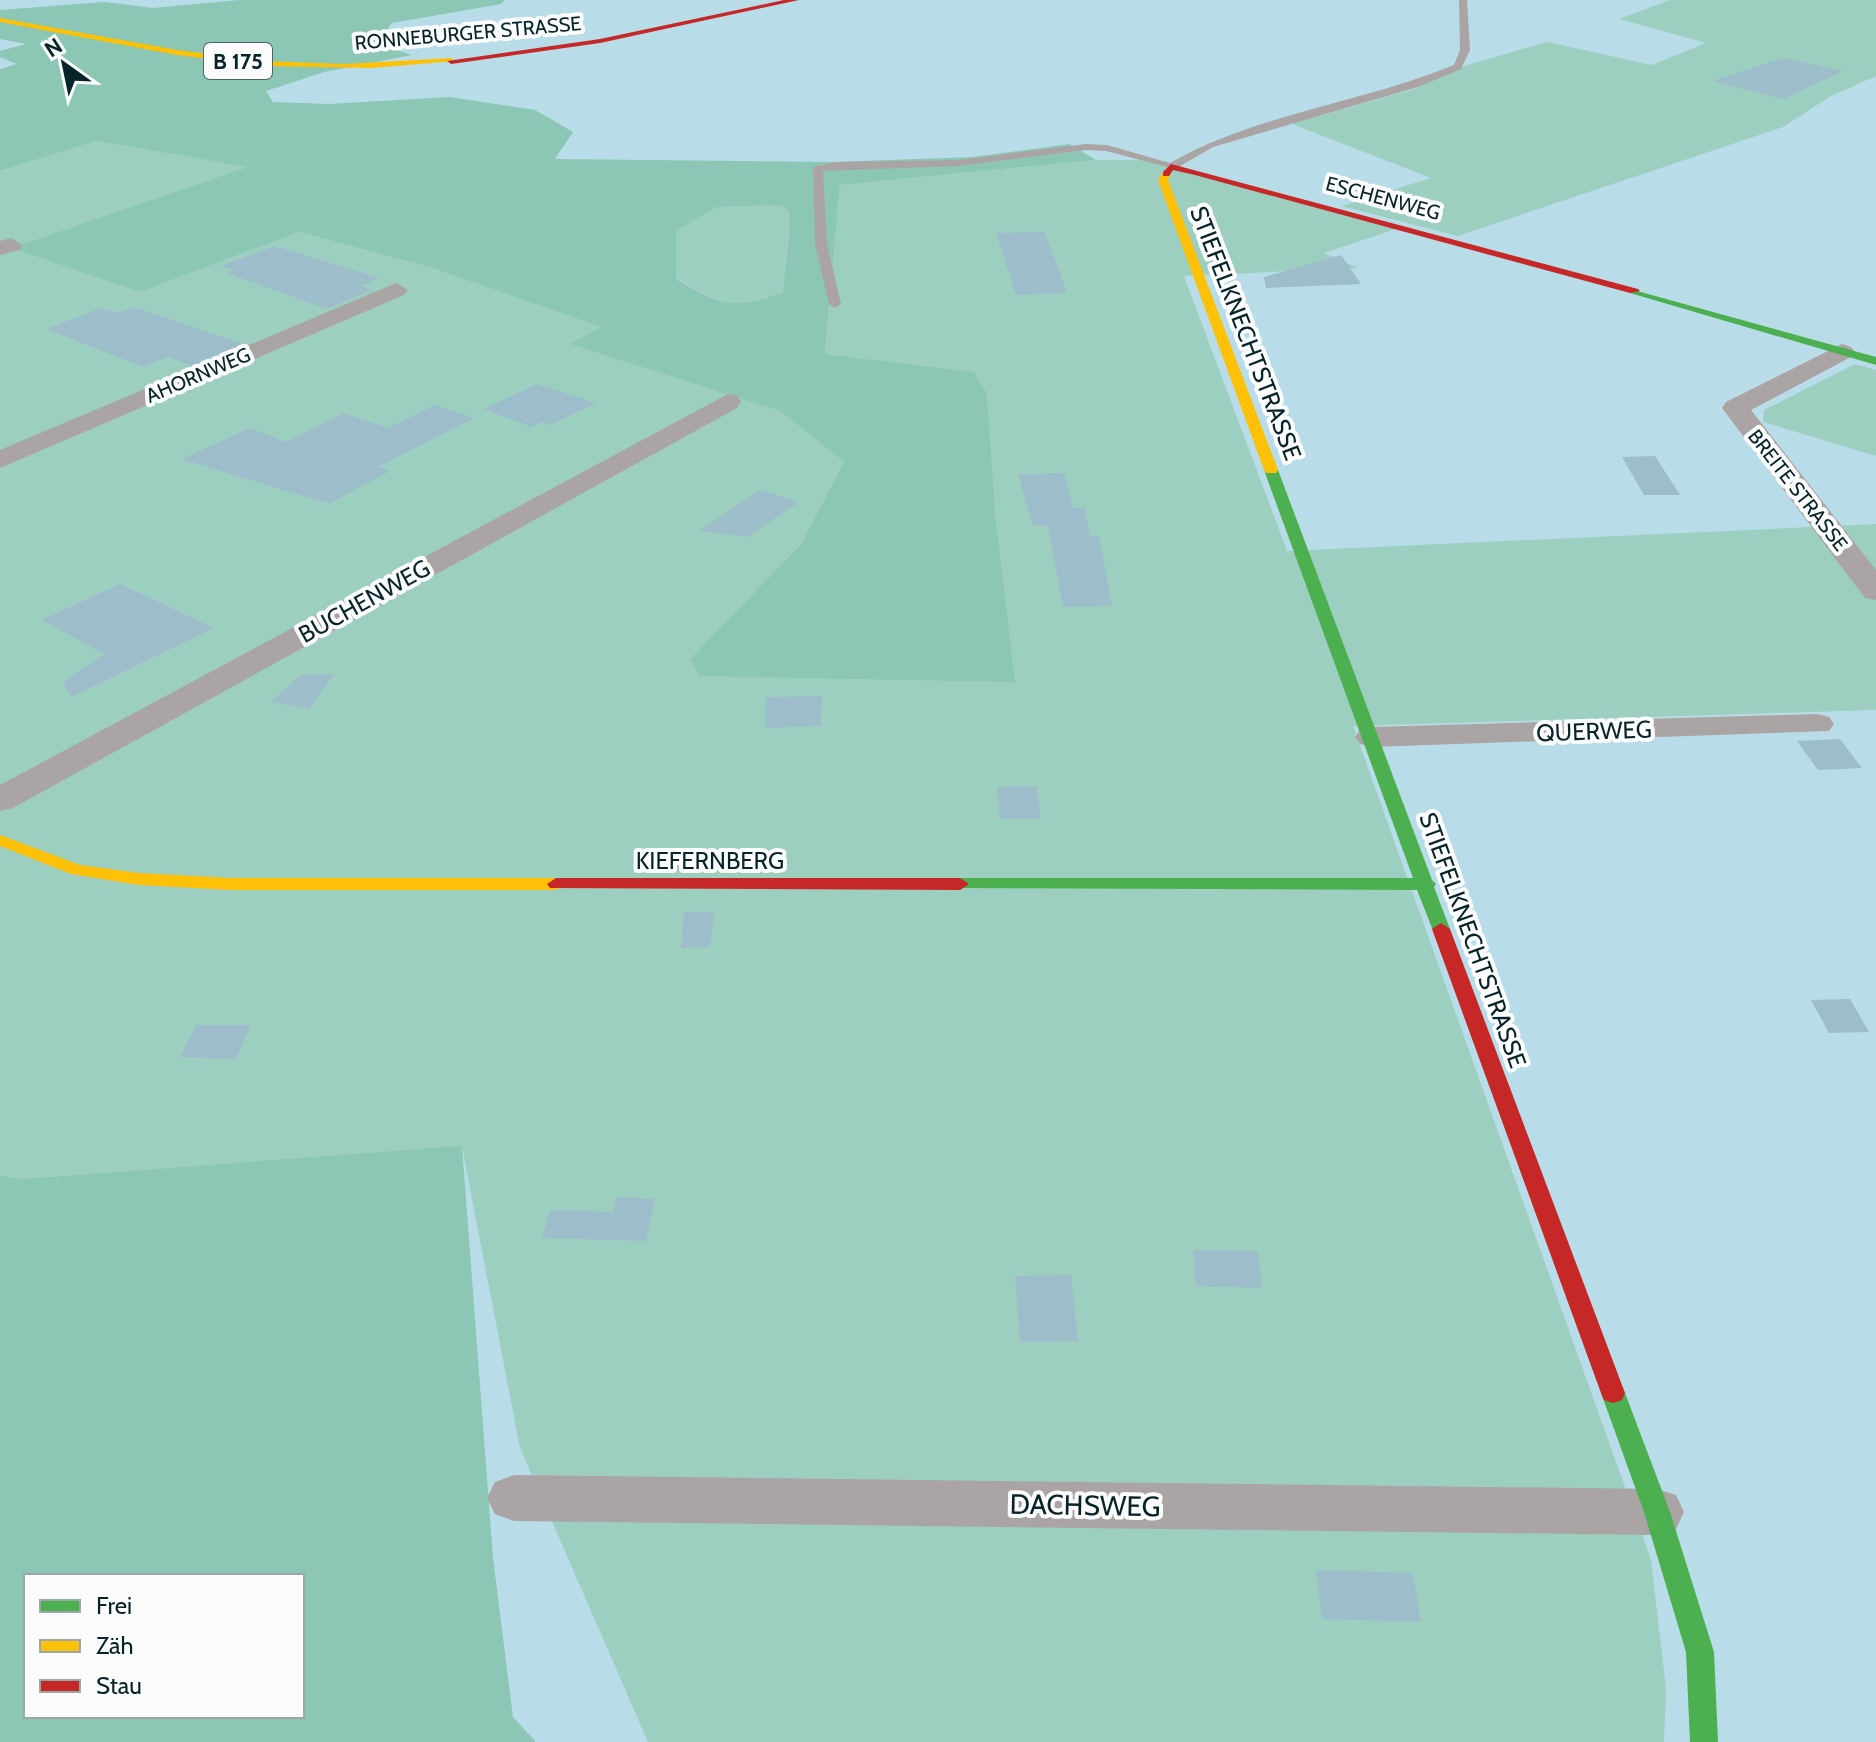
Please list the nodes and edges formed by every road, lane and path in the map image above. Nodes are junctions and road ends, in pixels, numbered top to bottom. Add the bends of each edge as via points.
1 (795, 0) edge
2 (1463, 0) edge
3 (0, 20) edge
4 (1171, 167) junction
5 (396, 290) dead end
6 (835, 304) dead end
7 (1842, 352) junction
8 (1876, 361) edge
9 (728, 402) dead end
10 (0, 460) edge
11 (1876, 591) edge
12 (1817, 724) dead end
13 (1372, 737) junction
14 (0, 800) edge
15 (0, 840) edge
16 (1427, 884) junction
17 (514, 1498) dead end
18 (1657, 1512) junction
19 (1704, 1742) edge

1 - 3 street, RONNEBURGER STRASSE / B 175 via 613,42 374,66 216,59
2 - 4 lane via 1465,50 1458,67 1415,85 1209,145
4 - 6 lane via 1086,147 958,163 824,165 817,169 821,244
4 - 7 street, ESCHENWEG via 1456,240
4 - 13 street, STIEFELKNECHTSTRASSE via 1163,180
5 - 10 street, AHORNWEG
7 - 8 street, ESCHENWEG
7 - 11 street, BREITE STRASSE via 1735,408
9 - 14 street, BUCHENWEG
12 - 13 street, QUERWEG
13 - 16 street, STIEFELKNECHTSTRASSE
15 - 16 street, KIEFERNBERG via 77,870 231,884
16 - 18 street, STIEFELKNECHTSTRASSE
17 - 18 street, DACHSWEG
18 - 19 street, STIEFELKNECHTSTRASSE via 1700,1652

